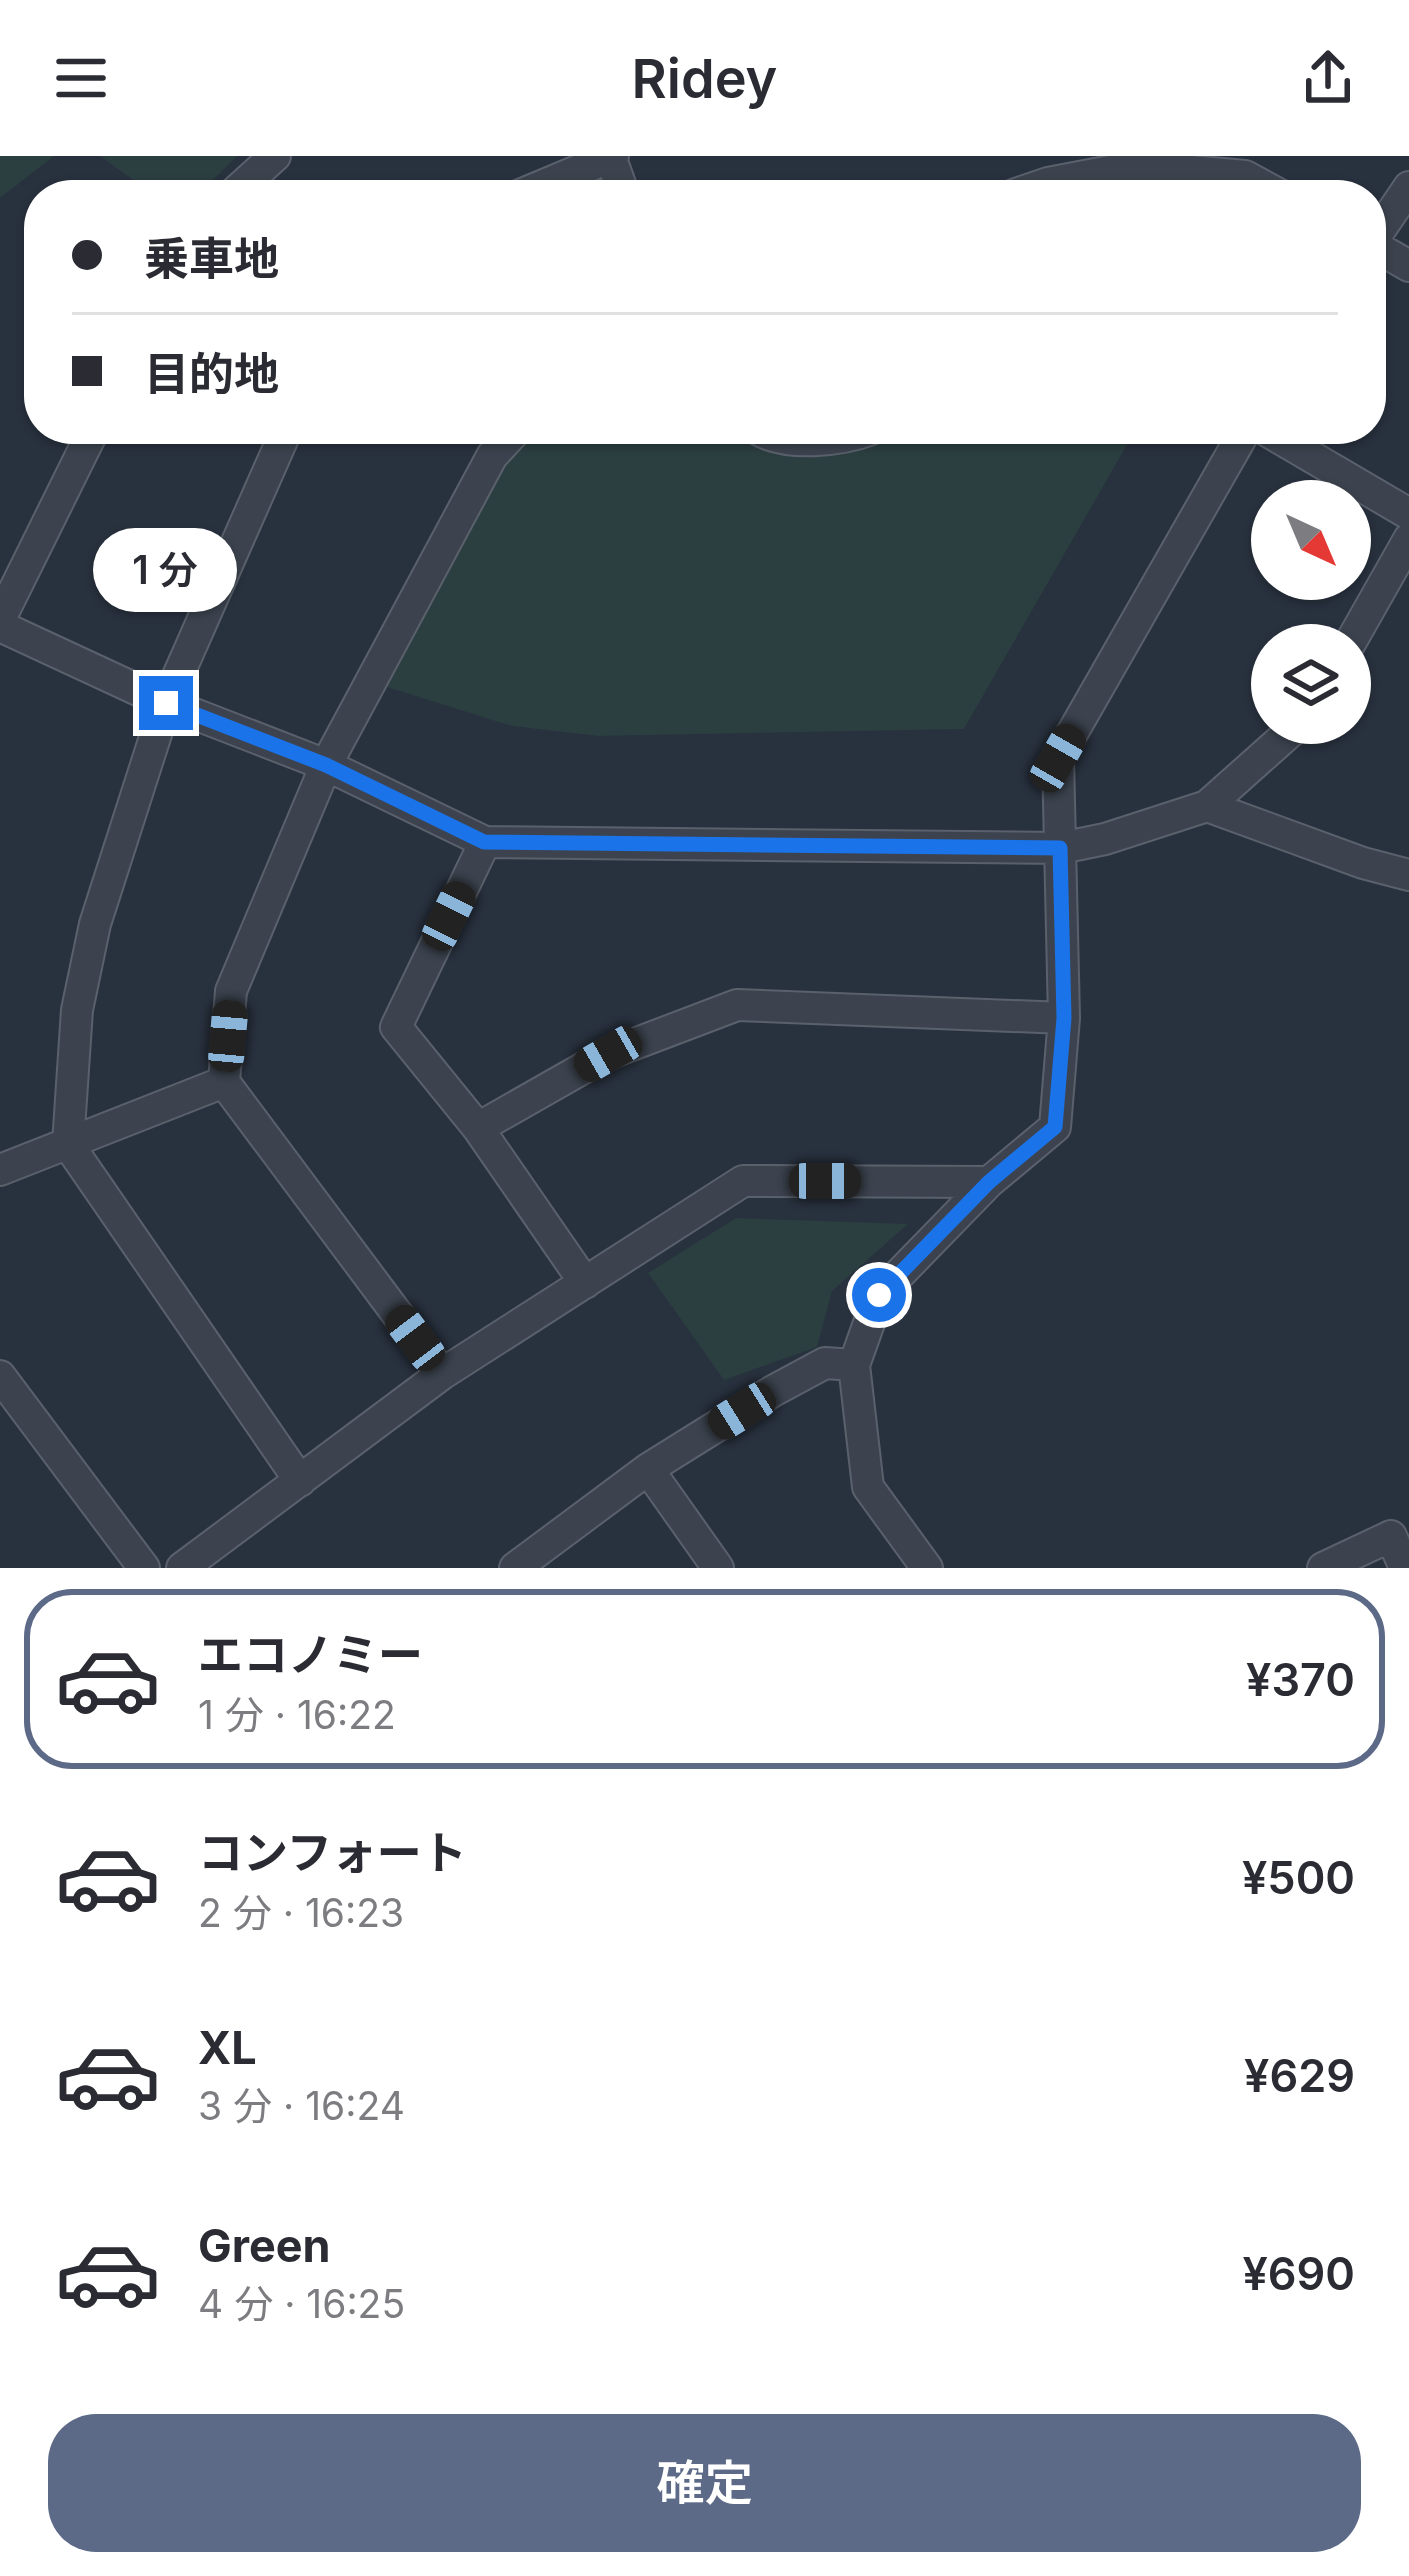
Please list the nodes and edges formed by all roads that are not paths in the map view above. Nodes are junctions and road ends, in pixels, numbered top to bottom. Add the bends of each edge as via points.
1 (275, 156) edge
2 (611, 156) edge
3 (249, 180) edge
4 (555, 180) edge
5 (1064, 180) edge
6 (1252, 180) edge
7 (1409, 188) edge
8 (1386, 221) edge
9 (87, 444) edge
10 (280, 444) edge
11 (503, 444) edge
12 (1237, 444) edge
13 (1290, 444) edge
14 (1409, 514) edge
15 (1409, 539) edge
16 (0, 622) edge
17 (1361, 624) edge
18 (166, 703) junction
19 (1277, 744) edge
20 (326, 765) junction
21 (1208, 806) junction
22 (484, 842) junction
23 (1060, 848) junction
24 (1409, 875) edge
25 (1064, 1018) junction
26 (224, 1082) junction
27 (478, 1128) junction
28 (68, 1144) junction
29 (0, 1170) edge
30 (989, 1182) junction
31 (585, 1283) junction
32 (854, 1365) junction
33 (442, 1374) junction
34 (0, 1376) edge
35 (648, 1469) junction
36 (300, 1481) junction
37 (144, 1568) edge
38 (182, 1568) edge
39 (515, 1568) edge
40 (718, 1568) edge
41 (927, 1568) edge
42 (1323, 1568) edge
43 (1405, 1568) edge

1 - 3 street
2 - 4 street
5 - 6 street via 1137,166
7 - 8 street
9 - 16 street
10 - 18 street
11 - 20 street
12 - 23 street via 1058,758
13 - 14 street
15 - 17 street
16 - 18 street
18 - 20 street
18 - 28 street via 94,924 77,1010
19 - 21 street
20 - 22 street
20 - 26 street via 231,991
21 - 23 street
21 - 24 street
22 - 23 street
22 - 27 street via 396,1027
23 - 25 street
25 - 27 street via 737,1005 608,1054
25 - 30 street via 1055,1127
26 - 28 street
26 - 33 street
27 - 31 street
28 - 29 street
28 - 36 street
30 - 31 street via 743,1181
30 - 32 street via 879,1295
31 - 33 street
32 - 35 street via 825,1363
32 - 41 street via 868,1487
33 - 36 street
34 - 37 street
35 - 39 street
35 - 40 street
36 - 38 street
42 - 43 street via 1391,1536

